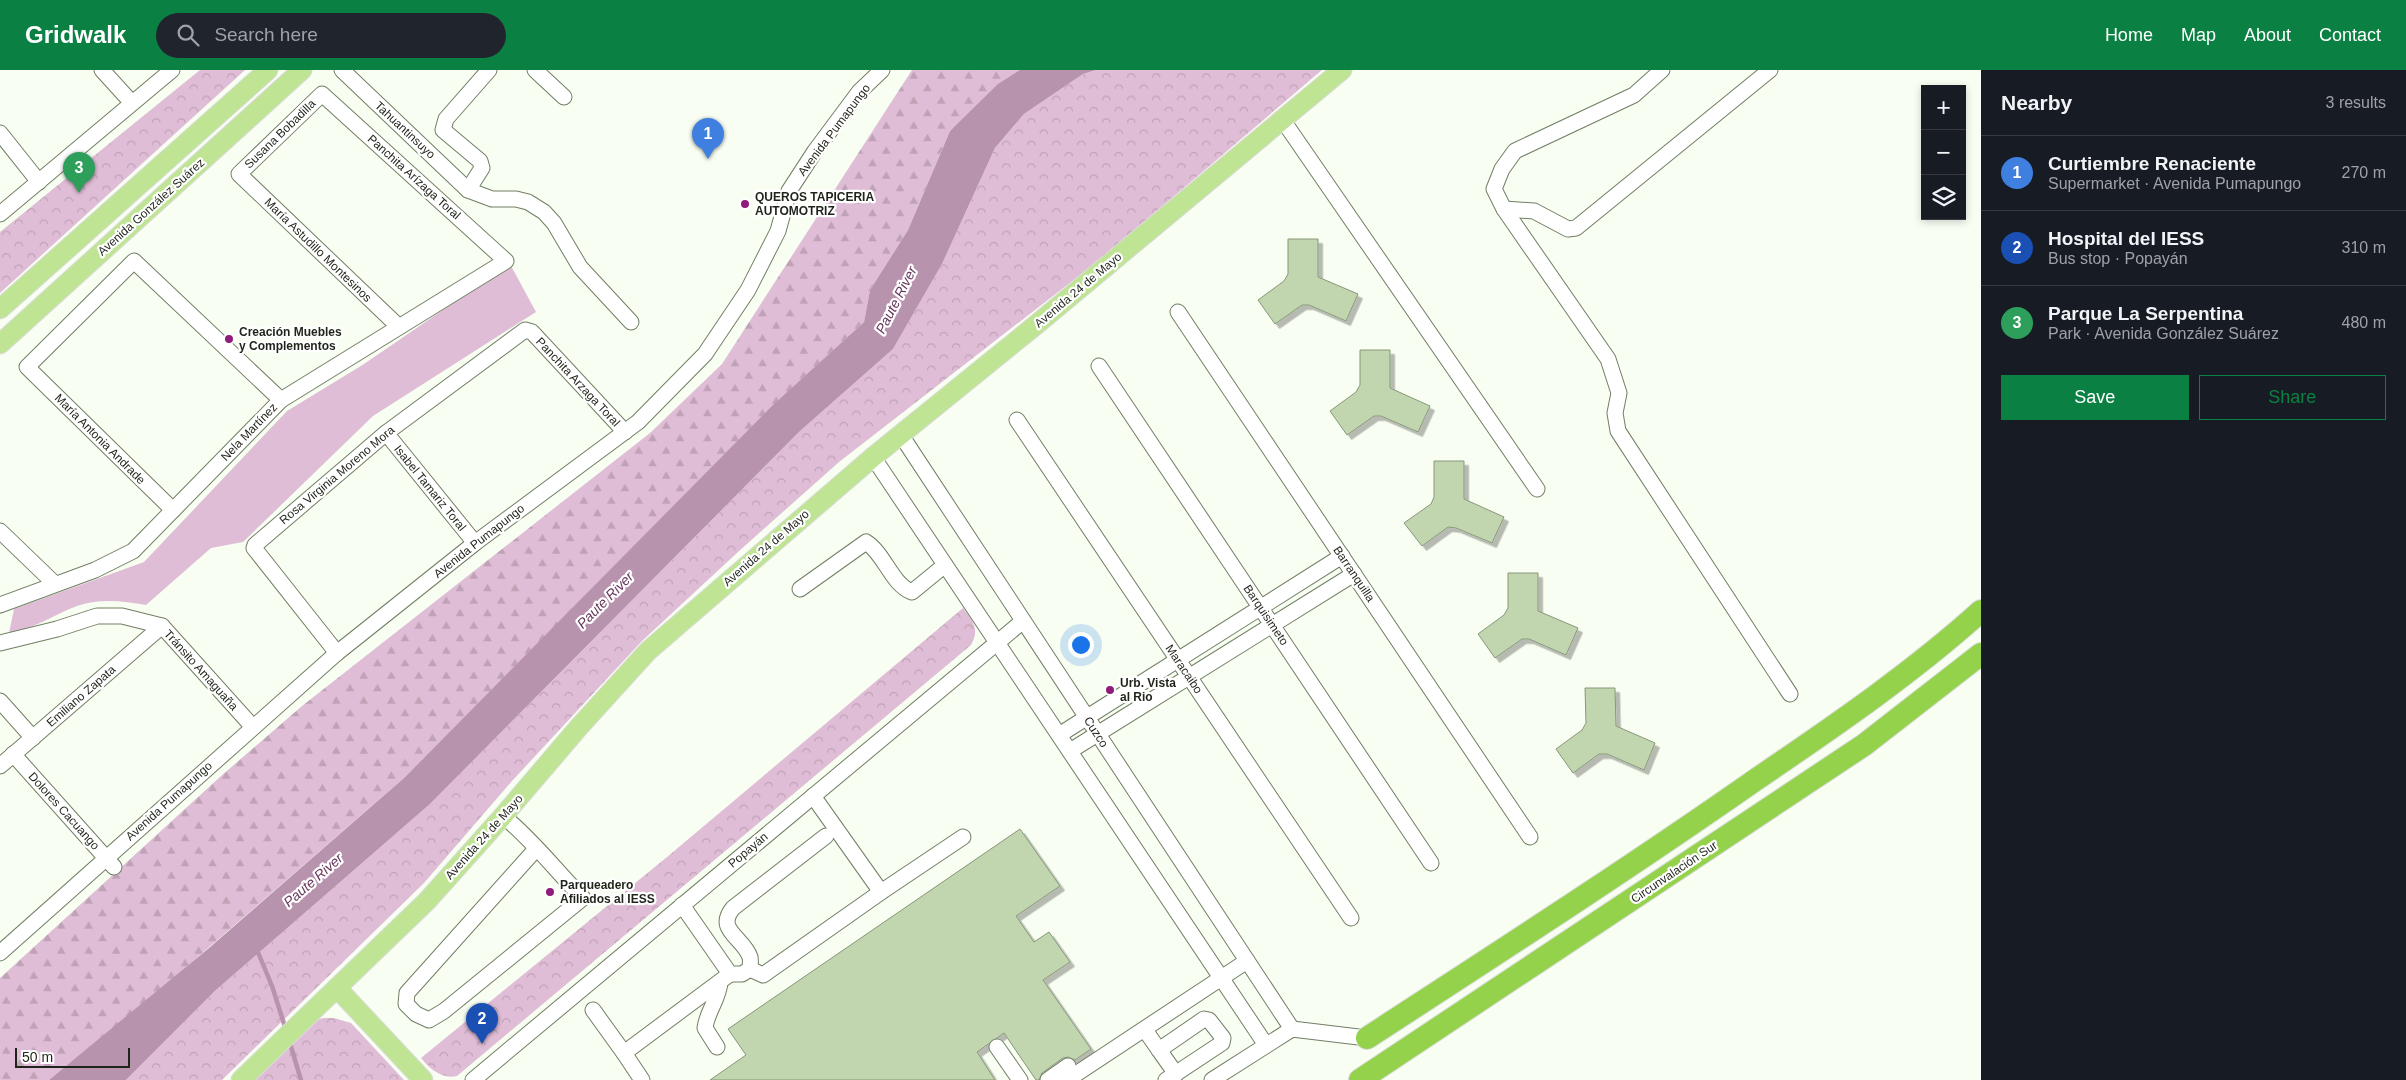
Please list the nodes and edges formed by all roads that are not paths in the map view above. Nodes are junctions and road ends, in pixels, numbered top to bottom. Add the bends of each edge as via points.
1 (102, 70) edge
2 (172, 70) edge
3 (268, 70) edge
4 (302, 70) edge
5 (342, 70) edge
6 (489, 70) edge
7 (535, 70) edge
8 (882, 70) edge
9 (1342, 70) edge
10 (1662, 70) edge
11 (1770, 70) edge
12 (322, 94) joint
13 (564, 97) dead end
14 (132, 103) junction
15 (1282, 119) junction
16 (0, 133) edge
17 (239, 174) joint
18 (39, 182) junction
19 (468, 190) junction
20 (1504, 209) junction
21 (0, 214) edge
22 (506, 261) joint
23 (0, 309) edge
24 (1178, 312) dead end
25 (630, 322) dead end
26 (398, 326) junction
27 (532, 332) joint
28 (0, 344) edge
29 (1099, 366) dead end
30 (281, 400) junction
31 (1018, 420) dead end
32 (625, 432) junction
33 (386, 433) junction
34 (901, 435) junction
35 (873, 457) junction
36 (1537, 489) dead end
37 (173, 510) junction
38 (0, 531) edge
39 (475, 543) junction
40 (1342, 556) junction
41 (945, 565) junction
42 (1354, 574) junction
43 (55, 584) junction
44 (800, 588) dead end
45 (0, 605) edge
46 (1261, 607) junction
47 (1981, 611) edge
48 (1023, 621) junction
49 (1273, 625) junction
50 (162, 626) junction
51 (0, 643) edge
52 (997, 643) junction
53 (337, 653) junction
54 (1981, 654) edge
55 (1178, 660) junction
56 (1189, 676) junction
57 (1790, 694) dead end
58 (0, 701) edge
59 (1087, 718) junction
60 (252, 726) junction
61 (1097, 734) junction
62 (1059, 736) junction
63 (32, 738) junction
64 (1070, 751) junction
65 (13, 754) junction
66 (0, 766) edge
67 (813, 796) junction
68 (503, 816) junction
69 (826, 836) dead end
70 (963, 837) dead end
71 (1530, 837) dead end
72 (536, 849) junction
73 (110, 862) junction
74 (1431, 863) dead end
75 (881, 892) junction
76 (682, 905) junction
77 (1351, 918) dead end
78 (0, 953) edge
79 (1247, 961) junction
80 (750, 969) junction
81 (725, 978) junction
82 (1221, 978) junction
83 (338, 988) junction
84 (593, 1010) dead end
85 (1292, 1029) junction
86 (1145, 1030) junction
87 (1368, 1038) joint
88 (1266, 1045) junction
89 (716, 1047) dead end
90 (997, 1048) dead end
91 (1159, 1050) junction
92 (624, 1053) junction
93 (1068, 1073) edge
94 (1171, 1077) edge
95 (241, 1080) edge
96 (423, 1080) edge
97 (473, 1080) edge
98 (642, 1080) edge
99 (1020, 1080) edge
100 (1048, 1080) edge
101 (1212, 1080) edge
102 (1360, 1080) edge

1 - 14 street
2 - 14 street
3 - 23 main road, Avenida González Suárez
4 - 28 main road, Avenida González Suárez
5 - 19 street, Tahuantinsuyo
6 - 19 street via 446,119 443,130 480,162 482,168
7 - 13 street
8 - 32 street, Avenida Pumapungo via 859,92 789,191 778,231 753,281 705,354
9 - 15 main road, Avenida 24 de Mayo
10 - 20 street via 1634,95 1516,151 1502,169 1494,189
11 - 20 street via 1576,228 1568,229 1534,211
12 - 17 street, Susana Bobadilla
12 - 22 street, Panchita Arízaga Toral
14 - 18 street
15 - 34 main road, Avenida 24 de Mayo
15 - 36 street
16 - 18 street
17 - 26 street, María Astudillo Montesinos
18 - 21 street
19 - 25 street via 492,199 528,202 544,212 580,267
20 - 57 street via 1608,359 1619,393 1615,413 1618,431
22 - 26 street, Nela Martínez
24 - 40 street, Barranquilla
26 - 30 street, Nela Martínez
27 - 32 street, Panchita Arzaga Toral
27 - 33 street, Rosa Virginia Moreno Mora via 525,330 516,335
29 - 46 street, Barquisimeto
30 - 37 street, Nela Martínez
30 - 37 street, María Antonia Andrade via 134,261 27,367
31 - 55 street, Maracaibo
32 - 39 street, Avenida Pumapungo
33 - 39 street, Isabel Tamariz Toral
33 - 53 street, Rosa Virginia Moreno Mora via 254,548
34 - 35 main road, Avenida 24 de Mayo
34 - 48 street, Cuzco
35 - 41 street
35 - 68 main road, Avenida 24 de Mayo via 648,651
37 - 43 street, Nela Martínez via 133,551 95,570
38 - 43 street
39 - 53 street, Avenida Pumapungo
40 - 42 street, Barranquilla
40 - 46 street
41 - 44 street via 912,592 903,588 874,547 866,542
41 - 52 street
42 - 49 street
42 - 71 street, Barranquilla
43 - 45 street, Nela Martínez
46 - 49 street, Barquisimeto
46 - 55 street
47 - 87 highway via 1905,674 1805,747 1613,878
48 - 52 street, Popayán
48 - 59 street, Cuzco
49 - 56 street
49 - 74 street, Barquisimeto
50 - 51 street, Tránsito Amaguaña via 122,616 97,616
50 - 60 street, Tránsito Amaguaña
50 - 63 street, Emiliano Zapata
52 - 62 street
52 - 67 street, Popayán
53 - 60 street, Avenida Pumapungo
54 - 102 highway, Circunvalación Sur via 1857,749
55 - 56 street, Maracaibo
55 - 59 street
56 - 61 street
56 - 77 street, Maracaibo
58 - 63 street
59 - 61 street, Cuzco
59 - 62 street
60 - 73 street, Avenida Pumapungo
61 - 64 street
61 - 79 street, Cuzco
62 - 64 street
63 - 65 street, Emiliano Zapata
64 - 82 street
65 - 66 street, Emiliano Zapata
65 - 73 street, Dolores Cacuango
67 - 75 street
67 - 76 street, Popayán
68 - 72 street via 524,833
68 - 83 main road, Avenida 24 de Mayo via 427,901
69 - 80 street via 726,916 726,924 750,957
70 - 75 street
72 - 72 street via 583,898 444,1011 429,1020 416,1014 406,1004 407,992
73 - 78 street, Avenida Pumapungo
75 - 80 street via 763,975
76 - 81 street
76 - 97 street, Popayán
79 - 82 street
79 - 85 street, Cuzco
80 - 81 street
81 - 89 street via 704,1028
81 - 92 street
82 - 86 street
82 - 88 street
83 - 95 main road, Avenida 24 de Mayo
83 - 96 main road
84 - 92 street
85 - 87 street
85 - 88 street
86 - 91 street
86 - 93 street
88 - 101 street
90 - 99 street
91 - 94 street
91 - 94 street via 1204,1019 1209,1020 1223,1038 1222,1043
92 - 98 street
93 - 100 street

